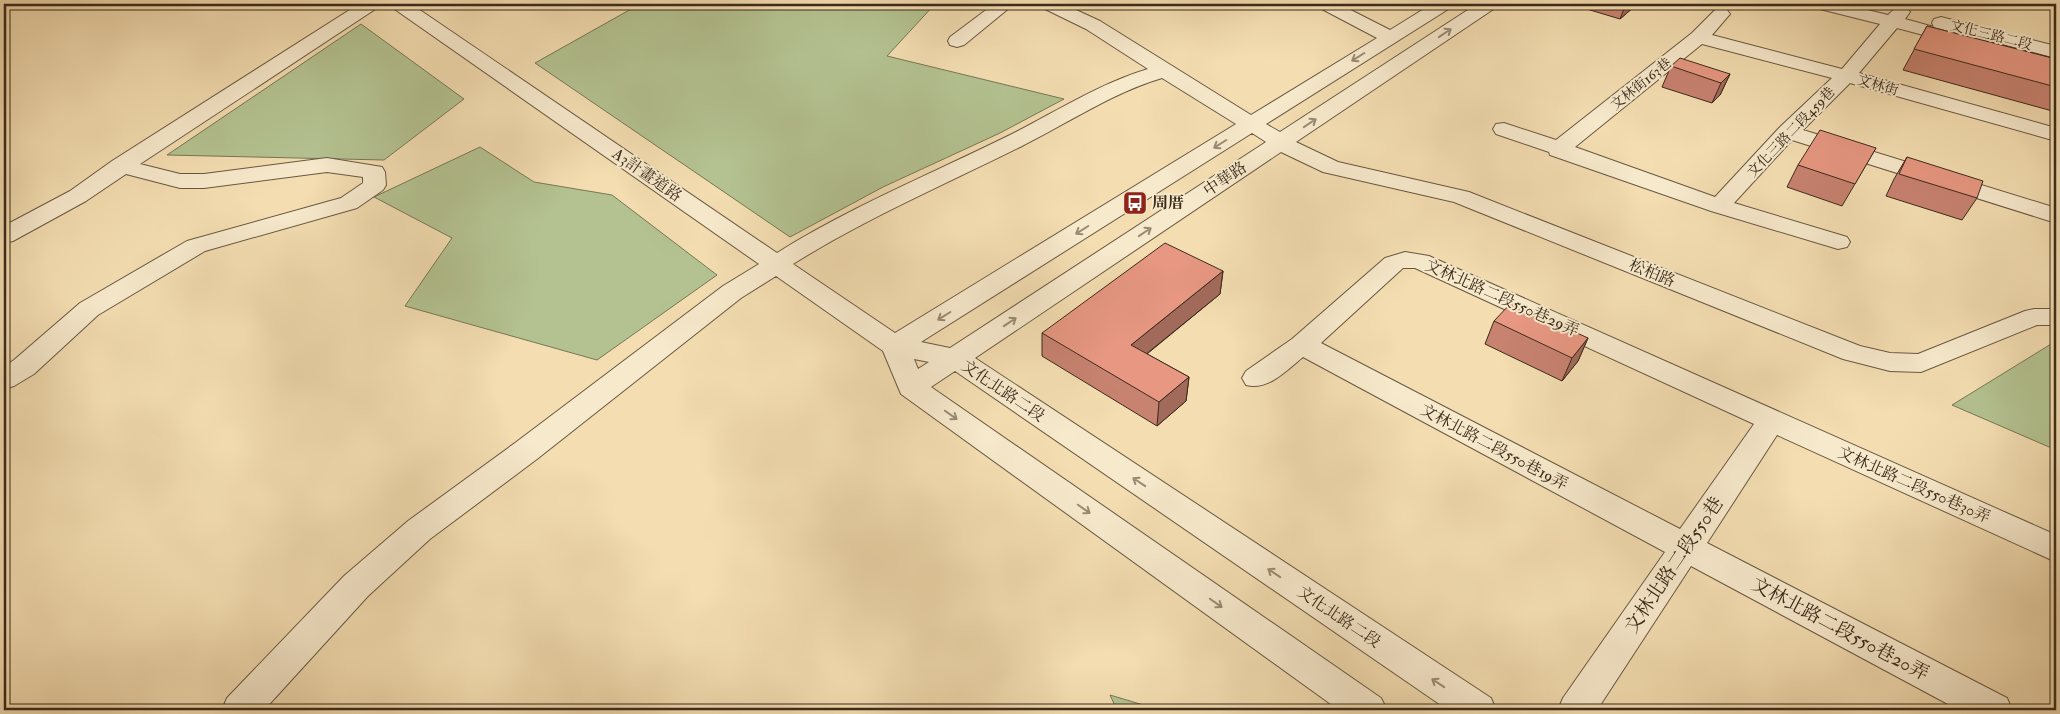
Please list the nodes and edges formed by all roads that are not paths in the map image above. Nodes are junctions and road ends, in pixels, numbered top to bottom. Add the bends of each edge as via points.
1 (371, 4) edge
2 (398, 4) edge
3 (1005, 4) edge
4 (1049, 4) edge
5 (1326, 4) edge
6 (1444, 4) edge
7 (1490, 4) edge
8 (1822, 4) edge
9 (1868, 4) edge
10 (1721, 14) dead end
11 (1897, 17) junction
12 (1390, 37) junction
13 (1699, 37) junction
14 (956, 41) dead end
15 (2056, 52) edge
16 (2056, 62) edge
17 (1164, 72) junction
18 (1846, 76) junction
19 (1251, 125) junction
20 (1504, 129) dead end
21 (1788, 132) junction
22 (2056, 135) edge
23 (1282, 142) junction
24 (1558, 150) junction
25 (120, 166) junction
26 (1719, 206) junction
27 (2056, 216) edge
28 (4, 236) edge
29 (1838, 242) dead end
30 (776, 264) junction
31 (2056, 317) edge
32 (1302, 345) junction
33 (895, 346) junction
34 (955, 358) junction
35 (1256, 378) dead end
36 (4, 379) edge
37 (911, 387) junction
38 (1772, 420) junction
39 (1686, 549) junction
40 (2056, 549) edge
41 (240, 710) edge
42 (1368, 710) edge
43 (1478, 710) edge
44 (1576, 710) edge
45 (1994, 710) edge

1 - 25 street
2 - 30 street, A3計畫道路
3 - 14 street
4 - 17 street, 松柏路 via 1093,26
5 - 12 street
6 - 12 street, 中華路
23 -> 7 street, 中華路
8 - 11 street, 文化三路二段
9 - 11 street, 文化三路二段
10 - 13 street, 文林街163巷
11 - 15 street, 文化三路二段
11 - 16 street, 文化三路二段
11 - 18 street, 文化三路二段459巷
12 -> 19 street, 中華路
13 - 18 street, 文林街
13 - 24 street, 文林街163巷
17 - 19 street, 松柏路
17 - 30 street via 1107,92 863,215
18 - 21 street, 文化三路二段459巷
18 - 22 street, 文林街
19 - 23 street, 松柏路
19 -> 33 street, 中華路
20 - 24 street
21 - 26 street, 文化三路二段459巷
21 - 27 street
23 - 31 street, 松柏路 via 1331,167 1461,197 1854,353 1890,362 1921,363 2034,317
34 -> 23 street, 中華路
24 - 26 street
25 - 28 street via 63,205
25 - 36 street via 180,181 204,181 327,165 374,172 375,185 349,203 196,246 90,308 24,367
26 - 29 street
30 - 33 street, A3計畫道路
30 - 41 street via 732,292 419,530 356,586
32 - 35 street, 文林北路二段550巷29弄
32 - 38 street, 文林北路二段550巷29弄 via 1394,263 1420,261
32 - 39 street, 文林北路二段550巷19弄
33 - 34 street, 文化北路二段
33 - 37 street
34 - 37 street, 中華路
43 -> 34 street, 文化北路二段
37 -> 42 street
38 - 39 street, 文林北路二段550巷
38 - 40 street, 文林北路二段550巷30弄
39 - 44 street, 文林北路二段550巷
39 - 45 street, 文林北路二段550巷20弄

